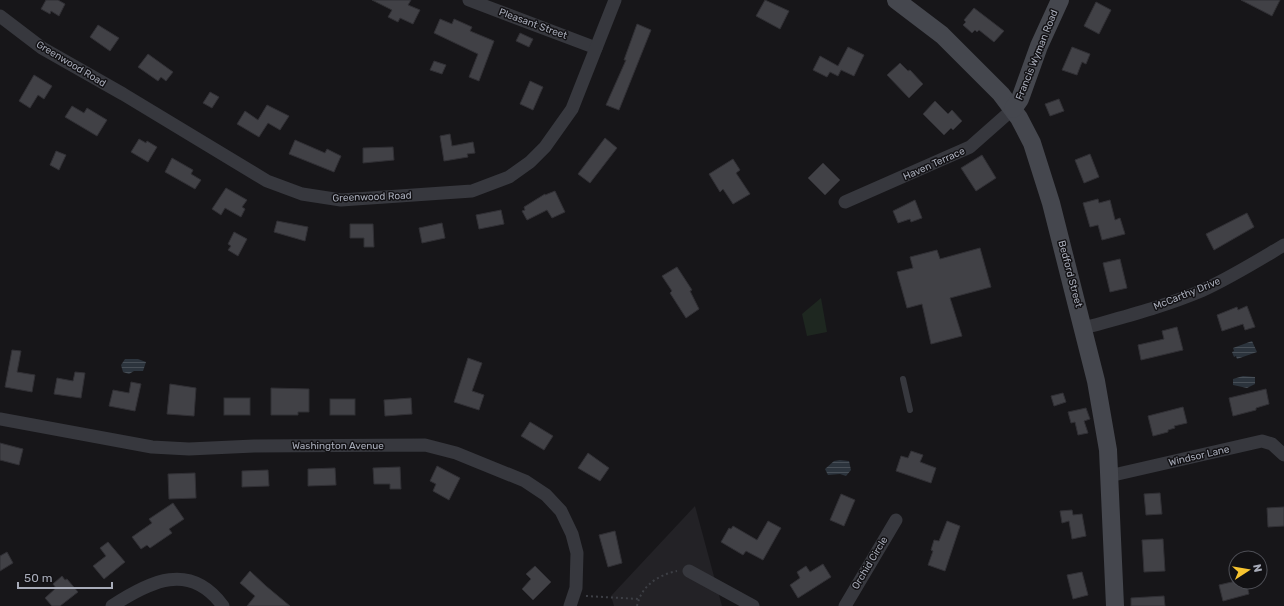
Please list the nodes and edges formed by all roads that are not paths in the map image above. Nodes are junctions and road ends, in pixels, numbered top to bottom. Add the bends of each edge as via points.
1 (469, 0) edge
2 (614, 0) edge
3 (896, 0) edge
4 (1060, 0) edge
5 (0, 16) edge
6 (596, 48) junction
7 (1013, 109) junction
8 (845, 202) dead end
9 (1284, 245) edge
10 (1084, 328) junction
11 (903, 379) dead end
12 (910, 410) dead end
13 (0, 419) edge
14 (1284, 455) edge
15 (1109, 476) junction
16 (896, 520) dead end
17 (689, 571) road end
18 (572, 601) edge
19 (112, 606) edge
20 (223, 606) edge
21 (753, 606) edge
22 (845, 606) edge
23 (1115, 606) edge

1 - 6 street, Pleasant Street
2 - 6 street, Greenwood Road
3 - 7 main road, Bedford Street via 942,35
4 - 7 main road, Francis Wyman Road via 1039,46 1020,99
5 - 6 street, Greenwood Road via 42,48 267,181 302,194 341,200 472,191 509,177 530,162 561,126 575,102
7 - 8 street, Haven Terrace via 970,147
7 - 10 main road, Bedford Street via 1036,156
9 - 10 street, McCarthy Drive via 1241,271 1200,291 1148,310
10 - 15 main road, Bedford Street via 1098,389 1108,450
11 - 12 lane
13 - 18 street, Washington Avenue via 158,448 424,445 456,452 524,481 546,495 561,511 572,534 577,553
14 - 15 street, Windsor Lane via 1272,444 1262,441
15 - 23 main road, Bedford Street
16 - 22 street, Orchid Circle
17 - 21 street
19 - 20 street via 159,580 174,579 190,580 205,587

